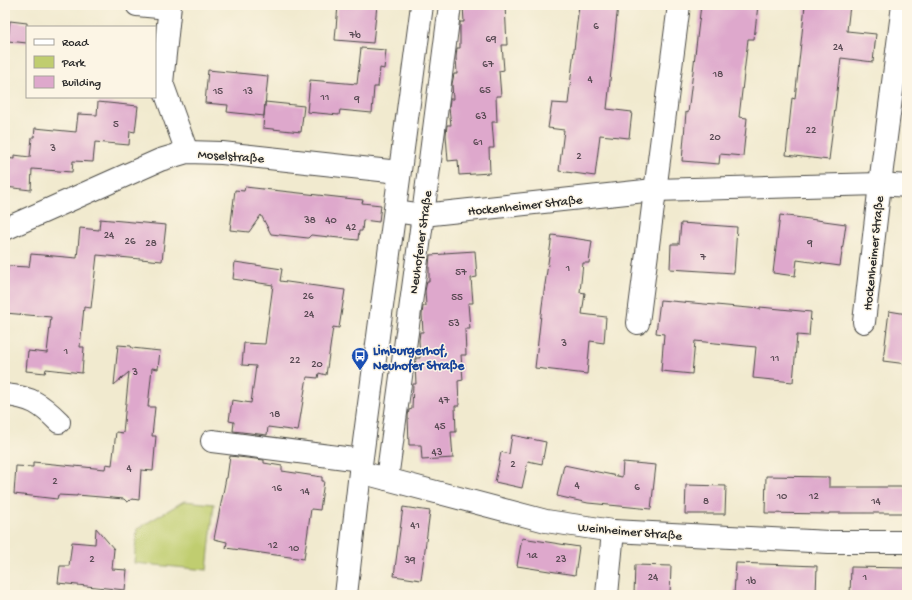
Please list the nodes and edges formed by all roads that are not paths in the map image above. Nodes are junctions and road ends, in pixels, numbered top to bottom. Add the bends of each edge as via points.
1 (138, 5) edge
2 (422, 5) edge
3 (450, 5) edge
4 (679, 5) edge
5 (903, 5) edge
6 (169, 7) edge
7 (187, 152) junction
8 (400, 172) junction
9 (880, 184) junction
10 (907, 186) edge
11 (654, 190) junction
12 (395, 211) junction
13 (423, 215) junction
14 (5, 229) edge
15 (864, 322) dead end
16 (638, 323) dead end
17 (5, 395) edge
18 (59, 422) dead end
19 (212, 441) dead end
20 (361, 466) junction
21 (387, 479) junction
22 (613, 531) junction
23 (907, 542) edge
24 (346, 595) edge
25 (607, 595) edge

1 - 6 street
2 - 8 street
3 - 13 street, Neuhofener Straße
4 - 11 street
5 - 9 street, Hockenheimer Straße
6 - 7 street via 162,83
7 - 8 street, Moselstraße via 222,152
7 - 14 street, Moselstraße via 160,160
8 - 12 street
9 - 10 street, Hockenheimer Straße
9 - 11 street, Hockenheimer Straße
9 - 15 street, Hockenheimer Straße
11 - 13 street, Hockenheimer Straße
11 - 16 street
12 - 13 street, Hockenheimer Straße
12 - 20 street
13 - 21 street, Neuhofener Straße
17 - 18 street via 30,400 44,408
19 - 20 street
20 - 21 street, Weinheimer Straße
20 - 24 street
21 - 22 street, Weinheimer Straße via 546,521
22 - 23 street, Weinheimer Straße via 829,542
22 - 25 street

